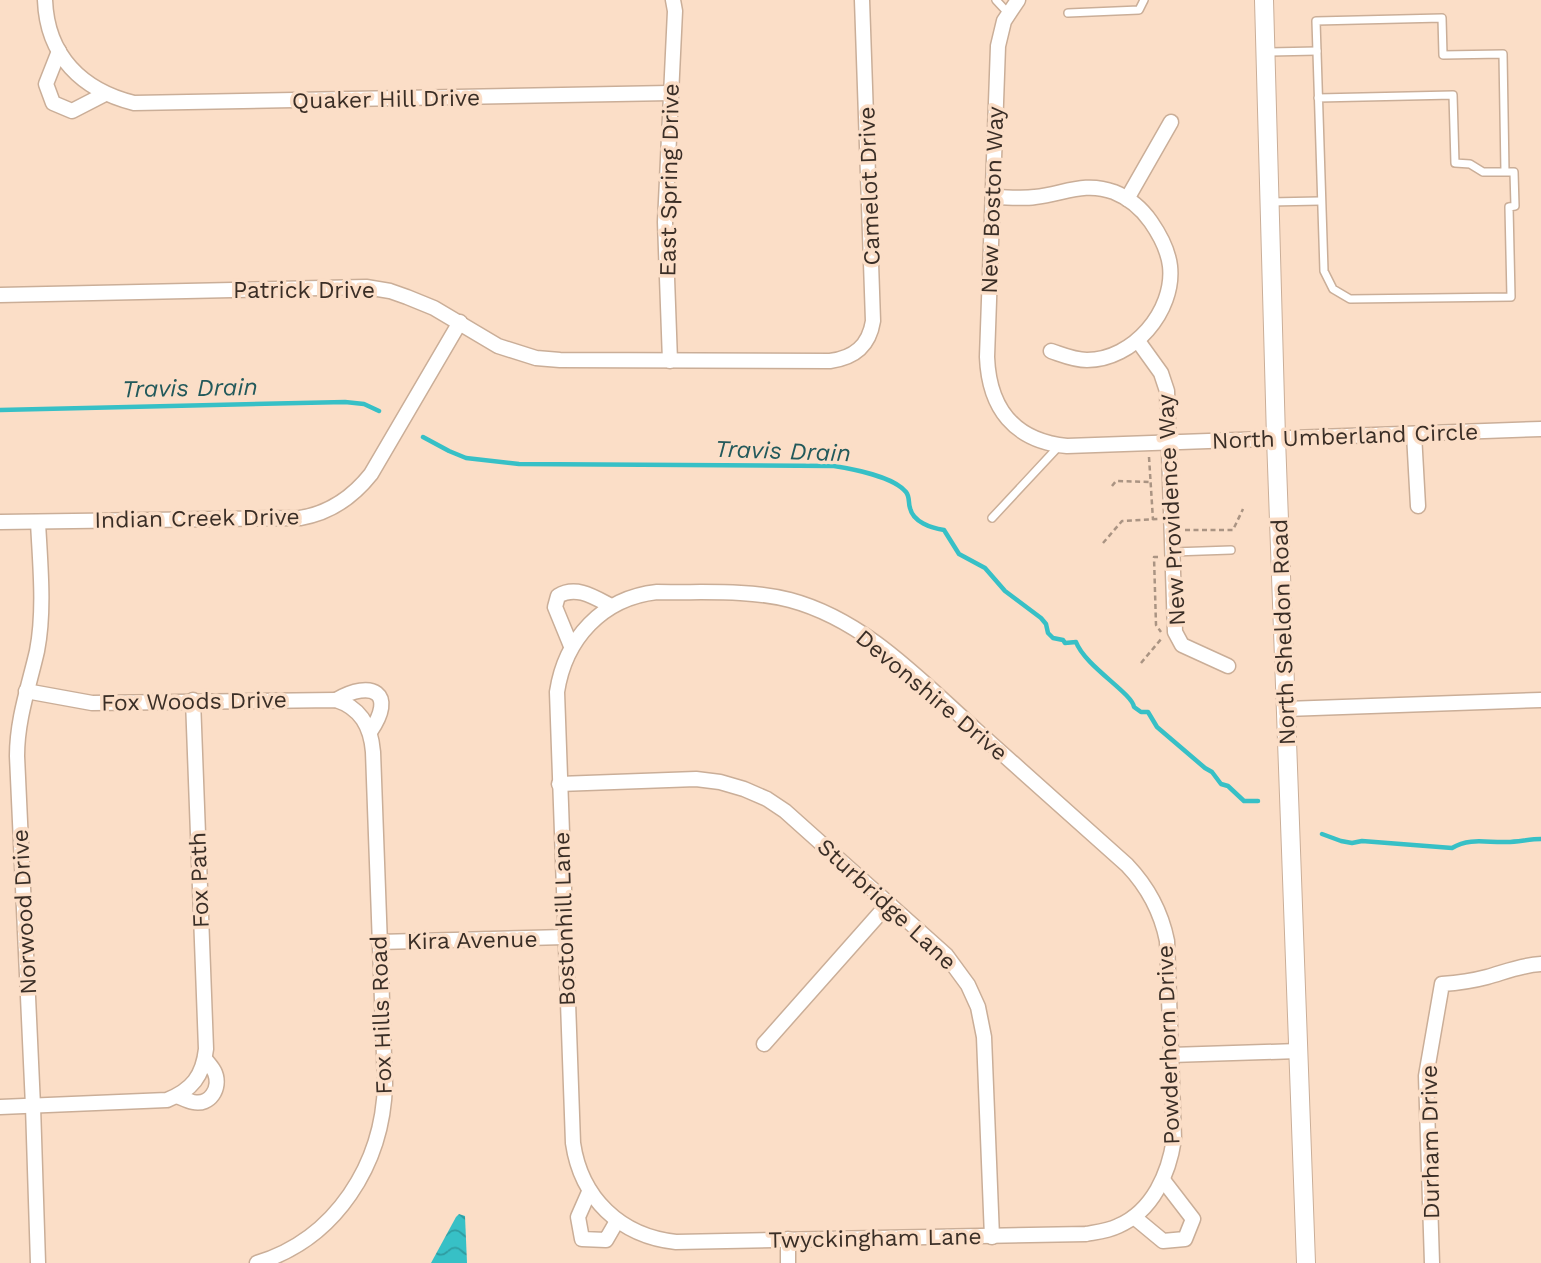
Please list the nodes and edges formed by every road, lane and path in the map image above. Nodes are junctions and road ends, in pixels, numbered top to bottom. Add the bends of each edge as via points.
1 (45, 0) edge
2 (673, 0) edge
3 (862, 0) edge
4 (996, 0) edge
5 (1018, 0) edge
6 (1144, 0) edge
7 (1264, 0) edge
8 (1068, 13) dead end
9 (1009, 14) junction
10 (59, 51) junction
11 (1317, 51) junction
12 (1265, 52) junction
13 (670, 93) junction
14 (105, 94) junction
15 (1318, 98) junction
16 (1171, 122) dead end
17 (1505, 172) junction
18 (993, 197) junction
19 (1127, 199) junction
20 (1320, 201) junction
21 (1269, 202) junction
22 (0, 295) edge
23 (460, 323) junction
24 (1138, 341) junction
25 (1051, 351) dead end
26 (845, 359) joint
27 (670, 361) junction
28 (997, 403) joint
29 (1541, 429) edge
30 (1413, 434) junction
31 (1276, 438) junction
32 (1170, 442) junction
33 (1060, 445) junction
34 (1148, 451) dead end
35 (1150, 482) junction
36 (1112, 486) dead end
37 (1418, 506) dead end
38 (1243, 509) dead end
39 (992, 518) dead end
40 (1166, 519) dead end
41 (1153, 520) junction
42 (0, 522) edge
43 (38, 522) junction
44 (1182, 530) dead end
45 (1103, 543) dead end
46 (1231, 550) dead end
47 (1170, 554) junction
48 (611, 607) junction
49 (588, 624) joint
50 (571, 646) junction
51 (1140, 663) dead end
52 (1228, 666) dead end
53 (26, 691) junction
54 (193, 700) junction
55 (336, 700) junction
56 (1541, 700) edge
57 (1286, 709) junction
58 (359, 713) joint
59 (370, 732) junction
60 (559, 784) junction
61 (1105, 845) joint
62 (889, 903) junction
63 (565, 937) junction
64 (379, 942) junction
65 (1541, 964) edge
66 (764, 1044) dead end
67 (1298, 1051) junction
68 (1171, 1055) junction
69 (205, 1059) junction
70 (177, 1096) junction
71 (33, 1106) junction
72 (0, 1107) edge
73 (1163, 1181) junction
74 (589, 1192) junction
75 (1149, 1200) joint
76 (605, 1211) joint
77 (1135, 1217) junction
78 (617, 1221) junction
79 (992, 1237) junction
80 (788, 1239) junction
81 (38, 1263) edge
82 (257, 1263) edge
83 (788, 1263) edge
84 (1306, 1263) edge
85 (1433, 1263) edge

1 - 10 street, Quaker Hill Drive via 49,31
2 - 13 street, East Spring Drive
3 - 26 street, Camelot Drive via 873,321 862,348
4 - 9 lane
5 - 9 street, New Boston Way
6 - 8 lane via 1139,10
7 - 12 street, North Sheldon Road
9 - 18 street, New Boston Way via 998,46
10 - 14 street, Quaker Hill Drive via 79,78
10 - 14 street via 46,84 53,103 72,111
11 - 12 lane
11 - 15 lane
11 - 17 lane via 1316,21 1442,18 1443,55 1503,54
12 - 21 street, North Sheldon Road
13 - 14 street, Quaker Hill Drive via 151,105
13 - 27 street, East Spring Drive via 665,222
15 - 17 lane via 1453,95 1455,163 1470,164 1483,172
15 - 20 lane
16 - 19 street
17 - 20 lane via 1514,172 1515,206 1509,207 1511,297 1350,299 1333,289 1324,271
18 - 19 street via 1037,197 1095,188
18 - 28 street, New Boston Way via 987,357 988,379
19 - 24 street via 1159,233 1170,266 1164,303
20 - 21 lane
21 - 31 street, North Sheldon Road
22 - 23 street, Patrick Drive via 366,287 407,297
23 - 27 street, Patrick Drive via 498,346 536,358
23 - 43 street, Indian Creek Drive via 371,474 332,509 300,517
24 - 25 street via 1090,360
24 - 32 street, New Providence Way via 1161,373 1167,391
26 - 27 street, Patrick Drive
28 - 33 street, North Umberland Circle via 1024,433
29 - 30 street, North Umberland Circle
30 - 31 street, North Umberland Circle
30 - 37 street
31 - 32 street, North Umberland Circle
31 - 57 street, North Sheldon Road
32 - 33 street, North Umberland Circle
32 - 47 street, New Providence Way
33 - 39 lane
34 - 35 path
35 - 36 path via 1116,481
35 - 41 path
38 - 44 path via 1233,530
40 - 41 path
41 - 45 path via 1122,521
42 - 43 street, Indian Creek Drive
43 - 53 street, Norwood Drive via 40,612 37,649
46 - 47 lane
47 - 51 path via 1154,556 1157,625 1163,636
47 - 52 street, New Providence Way via 1179,641
48 - 49 street, Devonshire Drive
48 - 50 street via 577,591 558,596 555,607
48 - 61 street, Devonshire Drive via 657,592 748,593 791,601 836,618 907,669
49 - 50 street, Bostonhill Lane
50 - 60 street, Bostonhill Lane via 557,692
53 - 54 street, Fox Woods Drive via 92,703
53 - 71 street, Norwood Drive via 17,756
54 - 55 street, Fox Woods Drive
54 - 69 street, Fox Path
55 - 58 street, Fox Woods Drive
55 - 59 street via 358,690 374,692 383,705
56 - 57 street
57 - 67 street, North Sheldon Road
58 - 59 street, Fox Hills Road
59 - 64 street, Fox Hills Road
60 - 62 street, Sturbridge Lane via 696,779 744,789 785,811
60 - 63 street, Bostonhill Lane
61 - 68 street, Powderhorn Drive via 1145,886 1164,927
62 - 66 street
62 - 79 street, Sturbridge Lane via 946,955 978,1007 984,1037
63 - 64 street, Kira Avenue
63 - 74 street, Bostonhill Lane via 573,1143
64 - 82 street, Fox Hills Road via 385,1093 375,1149 349,1198 327,1222 305,1240
65 - 85 street, Durham Drive via 1442,984 1426,1076
67 - 68 street
67 - 84 street, North Sheldon Road
68 - 73 street, Powderhorn Drive via 1174,1139
69 - 70 street via 195,1083
69 - 70 street, Fox Path via 214,1069 217,1083 212,1097 194,1103
70 - 71 street, Fox Path
71 - 72 street, Fox Path
71 - 81 street, Norwood Drive
73 - 75 street, Powderhorn Drive
73 - 77 street via 1193,1219 1185,1239 1163,1241
74 - 76 street, Bostonhill Lane
74 - 78 street via 578,1217 582,1239 606,1240
75 - 77 street, Twyckingham Lane
76 - 78 street, Twyckingham Lane
77 - 79 street, Twyckingham Lane via 1086,1234
78 - 80 street, Twyckingham Lane via 663,1240
79 - 80 street, Twyckingham Lane
80 - 83 street

